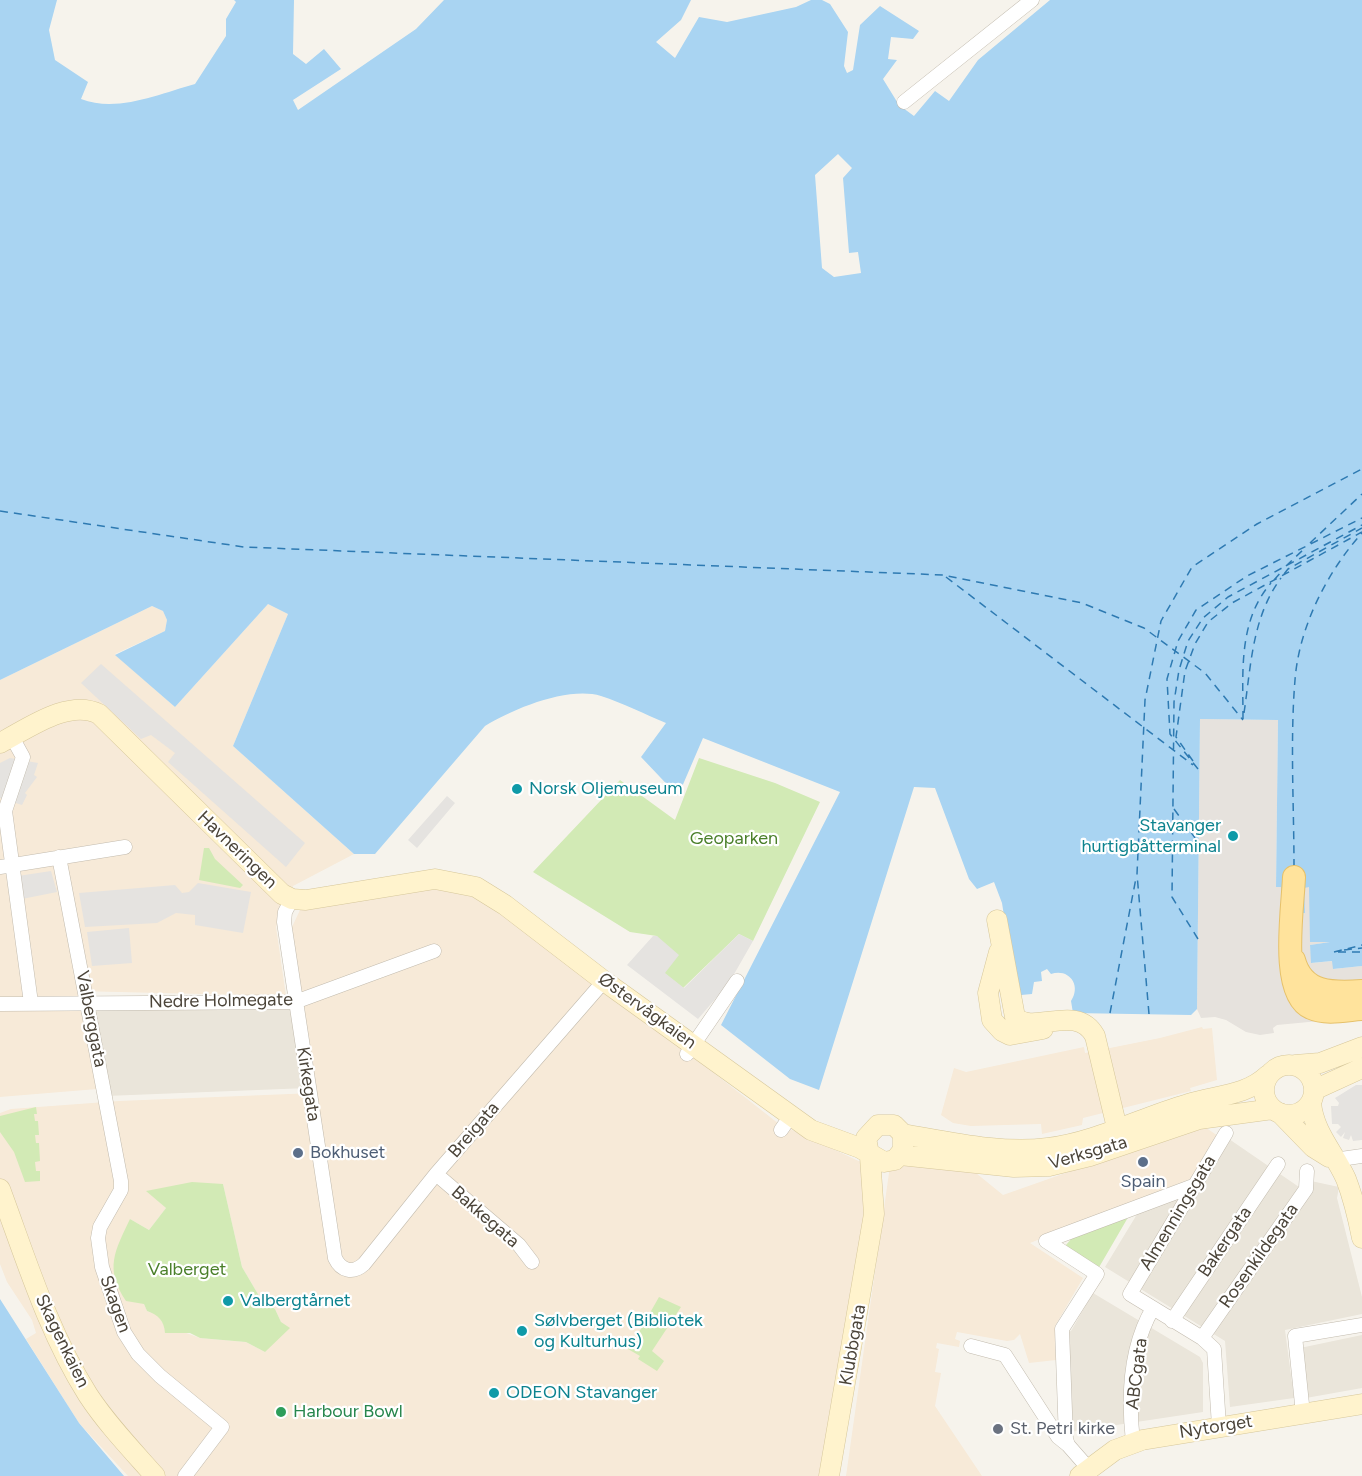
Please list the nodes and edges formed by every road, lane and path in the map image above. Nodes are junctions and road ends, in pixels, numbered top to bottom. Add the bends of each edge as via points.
1 (1032, 0) edge
2 (904, 102) dead end
3 (6, 740) edge
4 (125, 847) dead end
5 (59, 857) junction
6 (6, 866) edge
7 (1294, 877) dead end
8 (292, 899) junction
9 (505, 905) joint
10 (997, 920) dead end
11 (1000, 941) junction
12 (1292, 950) junction
13 (434, 951) dead end
14 (604, 981) junction
15 (737, 981) dead end
16 (1362, 991) edge
17 (294, 1002) junction
18 (31, 1003) junction
19 (87, 1003) junction
20 (0, 1005) edge
21 (1362, 1009) edge
22 (1091, 1030) junction
23 (1362, 1047) edge
24 (691, 1049) junction
25 (1295, 1065) junction
26 (1362, 1068) edge
27 (1268, 1075) junction
28 (1312, 1096) junction
29 (1277, 1111) junction
30 (785, 1124) junction
31 (872, 1128) junction
32 (1117, 1128) junction
33 (1226, 1132) dead end
34 (903, 1134) junction
35 (870, 1156) junction
36 (1362, 1156) edge
37 (898, 1157) junction
38 (1334, 1160) junction
39 (1278, 1164) dead end
40 (1307, 1171) dead end
41 (436, 1174) junction
42 (121, 1181) joint
43 (1193, 1186) junction
44 (0, 1189) edge
45 (874, 1214) junction
46 (1361, 1227) edge
47 (532, 1262) dead end
48 (343, 1268) joint
49 (1154, 1308) junction
50 (1172, 1320) junction
51 (1362, 1325) edge
52 (1202, 1338) junction
53 (971, 1346) dead end
54 (1362, 1404) edge
55 (1303, 1414) junction
56 (1219, 1426) junction
57 (1133, 1442) junction
58 (1068, 1445) junction
59 (1084, 1473) edge
60 (155, 1476) edge
61 (185, 1476) edge
62 (830, 1476) edge

1 - 2 street
3 - 6 street via 23,758 5,811
3 - 8 street, Havneringen via 70,711 99,714 241,856
4 - 5 street
5 - 6 street
5 - 19 street, Valberggata
6 - 18 street
7 - 12 main road
8 - 9 street, Havneringen via 334,897 435,879 476,887
8 - 17 street, Kirkegata via 284,922
9 - 14 street, Østervågkaien
10 - 11 street
11 - 22 street via 1013,1012 1018,1020 1072,1021
11 - 22 street via 988,993 991,1017 1002,1031 1010,1035 1072,1025
12 - 16 main road via 1300,975 1311,986 1327,992
12 - 21 main road via 1294,988 1305,1005 1323,1011
13 - 17 street, Nedre Holmegate
14 - 24 street, Østervågkaien
14 - 41 street, Breigata
15 - 24 street
17 - 19 street, Nedre Holmegate
17 - 48 street, Kirkegata via 335,1258
18 - 19 street, Nedre Holmegate
18 - 20 street, Nedre Holmegate
19 - 42 street, Valberggata
22 - 32 street, Verksgata
23 - 25 street via 1320,1063
24 - 30 street, Østervågkaien
25 - 27 street via 1282,1065
25 - 28 street via 1309,1074
26 - 28 street
27 - 29 street via 1264,1094
27 - 32 street, Verksgata via 1247,1091 1189,1103
28 - 29 street via 1299,1113
28 - 38 street via 1312,1117
29 - 37 street, Verksgata via 1199,1119 1076,1161 1049,1166 1014,1167
29 - 38 street via 1312,1147
30 - 31 street, Østervågkaien via 850,1131
30 - 35 street, Østervågkaien via 811,1130
31 - 34 street via 889,1124
31 - 35 street via 865,1143
32 - 34 street, Verksgata via 1073,1143 1034,1149 988,1147
33 - 43 street, Almenningsgata
34 - 37 street via 904,1145
35 - 37 street via 884,1162
35 - 45 street, Klubbgata
36 - 38 street
37 - 45 street, Klubbgata via 889,1168 885,1190
38 - 46 street via 1345,1178
39 - 50 street, Bakergata
40 - 52 street, Rosenkildegata via 1306,1189
41 - 47 street, Bakkegata via 519,1245
41 - 48 street, Breigata via 364,1264 356,1270
42 - 61 street, Skagen via 121,1190 98,1238 102,1268 124,1332 141,1358 222,1427
43 - 49 street, Almenningsgata via 1130,1294
43 - 58 street via 1046,1241 1097,1274 1062,1329
44 - 60 street, Skagenkaien via 46,1312 78,1379 111,1426
45 - 62 street, Klubbgata
49 - 50 street
49 - 57 street, ABCgata via 1138,1344 1134,1367
50 - 52 street
51 - 55 street via 1295,1336
52 - 56 street via 1214,1349
53 - 58 street via 1005,1355 1058,1437
54 - 55 street, Nytorget
55 - 56 street, Nytorget
56 - 57 street, Nytorget
57 - 59 street, Nytorget
58 - 59 street

